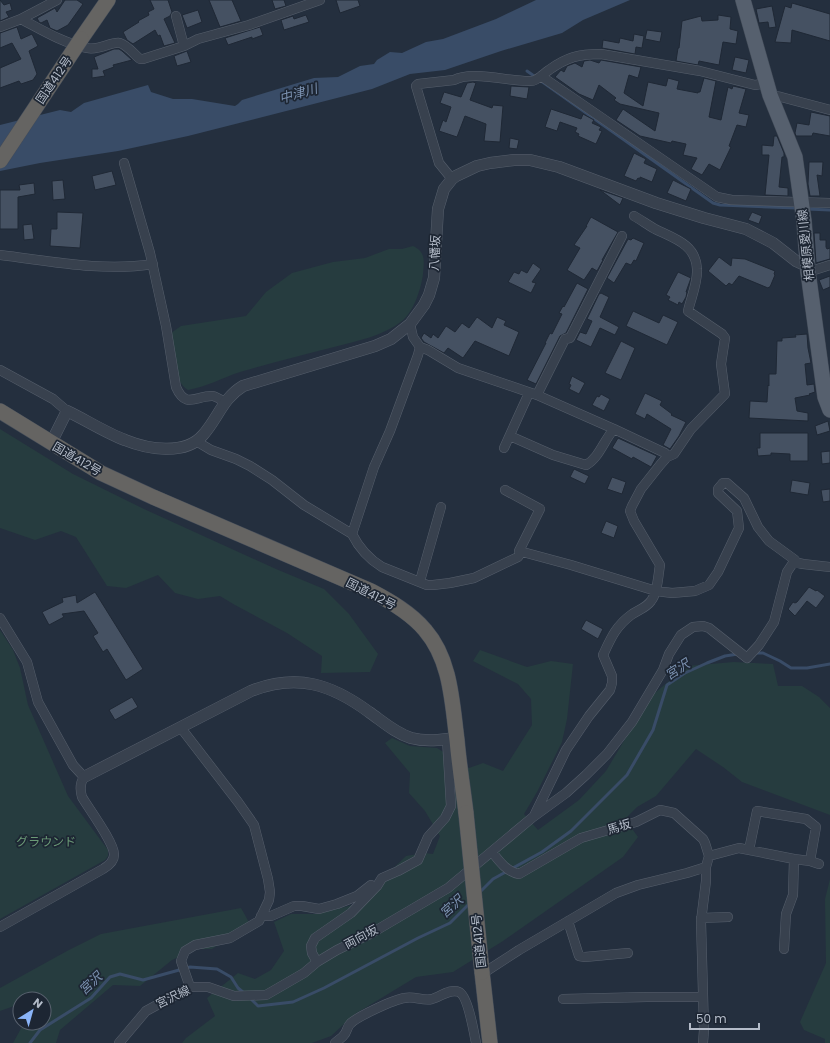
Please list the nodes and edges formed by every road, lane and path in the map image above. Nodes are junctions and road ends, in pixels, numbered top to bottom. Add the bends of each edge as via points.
1 (57, 0) edge
2 (108, 0) edge
3 (320, 0) edge
4 (744, 4) edge
5 (176, 16) dead end
6 (21, 19) junction
7 (0, 26) edge
8 (184, 46) junction
9 (541, 76) junction
10 (768, 89) junction
11 (830, 110) edge
12 (0, 161) edge
13 (124, 163) dead end
14 (452, 179) junction
15 (802, 202) junction
16 (830, 202) edge
17 (634, 216) dead end
18 (622, 236) dead end
19 (0, 255) edge
20 (153, 264) junction
21 (830, 265) edge
22 (807, 269) junction
23 (410, 324) junction
24 (420, 347) junction
25 (0, 370) edge
26 (533, 394) junction
27 (225, 402) junction
28 (830, 410) edge
29 (0, 411) edge
30 (67, 411) junction
31 (614, 429) junction
32 (510, 436) junction
33 (196, 441) junction
34 (51, 443) junction
35 (504, 448) dead end
36 (666, 458) junction
37 (505, 490) dead end
38 (441, 508) dead end
39 (352, 534) junction
40 (519, 551) junction
41 (794, 562) junction
42 (830, 567) edge
43 (420, 581) junction
44 (656, 591) junction
45 (0, 618) edge
46 (181, 728) junction
47 (452, 739) junction
48 (84, 777) junction
49 (533, 817) junction
50 (749, 850) junction
51 (492, 852) junction
52 (709, 856) junction
53 (794, 859) junction
54 (810, 861) junction
55 (819, 864) dead end
56 (706, 867) junction
57 (382, 878) junction
58 (261, 916) junction
59 (728, 917) dead end
60 (701, 918) junction
61 (568, 921) junction
62 (0, 927) edge
63 (784, 949) dead end
64 (628, 953) dead end
65 (317, 962) junction
66 (482, 973) junction
67 (189, 983) junction
68 (266, 995) joint
69 (702, 997) junction
70 (563, 999) dead end
71 (119, 1043) edge
72 (335, 1043) edge
73 (476, 1043) edge
74 (490, 1043) edge
75 (703, 1043) edge

1 - 6 street
2 - 12 highway, 国道412号, bridge
3 - 8 street via 198,39
4 - 10 main road, 相模原愛川線
5 - 8 street
6 - 7 street
6 - 8 street via 86,48 122,44 143,59
9 - 10 street via 572,57 601,54 700,71
9 - 14 street via 532,81 459,77 416,86 439,162
9 - 15 street via 717,197 732,200
10 - 11 street via 781,97
10 - 15 main road, 相模原愛川線 via 795,157
13 - 20 street
14 - 22 street via 477,166 490,163 514,160 540,162 670,207 746,229 773,243
14 - 23 street, 八幡坂 via 444,189 438,209 434,278 424,305
15 - 16 street
15 - 22 main road, 相模原愛川線
17 - 36 street via 687,246 695,257 698,270 688,311 725,338 721,364 725,394 691,429 674,454
18 - 26 street via 570,338 565,339
19 - 20 street via 99,267
20 - 27 street via 179,393 184,398 192,400 215,396
21 - 22 street
22 - 28 main road, 相模原愛川線 via 825,397
23 - 24 street via 413,337
23 - 27 street, 八幡坂 via 402,332 382,343 244,386 232,393
24 - 26 street via 458,368
24 - 39 street via 390,431 368,482
25 - 30 street via 53,399
26 - 31 street
26 - 32 street
27 - 33 street, 八幡坂 via 210,427
29 - 34 highway, 国道412号
30 - 33 street via 123,440 137,444 171,448 184,447
30 - 34 street
31 - 32 street via 592,462 586,465 553,455
31 - 36 street via 665,453
32 - 35 street
33 - 39 street via 250,466 304,505
34 - 47 highway, 国道412号 via 101,473 371,591 398,606 425,629 438,649 451,689
36 - 44 street via 641,489 630,511 660,565
37 - 40 street via 540,509
38 - 43 street
39 - 43 street via 363,551 376,563
40 - 43 street via 518,557 474,578 433,585
40 - 44 street via 571,564
41 - 42 street
41 - 44 street via 795,560 763,534 744,498 723,482 718,493 737,511 739,528 718,572 709,585 695,591
41 - 49 street, 両向坂 via 787,572 774,622 747,658 709,628 698,626 687,630 676,642 664,670 632,722 607,754 586,776
44 - 49 street via 648,605 623,621 615,630 604,655 612,676 610,690 566,750
45 - 48 street via 27,662 38,702 73,765
46 - 47 street via 262,687 299,682 338,691 392,728 410,737 428,741
46 - 48 street
46 - 58 street via 254,825 270,884 269,900
47 - 57 street via 451,806 445,818 428,837 418,860
47 - 66 highway, 国道412号, bridge via 466,812
48 - 62 street via 80,792 82,798 110,841 114,849 113,860 103,869
49 - 51 street, 両向坂
50 - 52 street via 739,848
50 - 53 street
50 - 54 street via 756,811 806,819 816,827
51 - 52 street, 馬坂 via 502,865 518,874 581,838 636,822 660,810 674,813 702,839
51 - 65 street, 両向坂 via 440,894
52 - 56 street
53 - 54 street
53 - 63 street via 793,895 786,914
54 - 55 street
56 - 60 street
56 - 61 street via 616,893
57 - 58 street via 357,896 337,904 319,909 294,906 271,916
57 - 65 street via 351,914 315,938 311,946
58 - 67 street via 259,921 230,938 195,945 185,952 181,965
59 - 60 street
60 - 69 street
61 - 64 street via 579,956
61 - 66 street
65 - 68 street, 両向坂 via 304,973
66 - 74 highway, 国道412号
67 - 68 street, 宮沢線 via 234,996
67 - 71 street, 宮沢線 via 146,1011
69 - 70 street via 646,993 574,995
69 - 75 street
72 - 73 street via 357,1018 395,1001 405,998 427,1000 448,992 459,992 465,997

